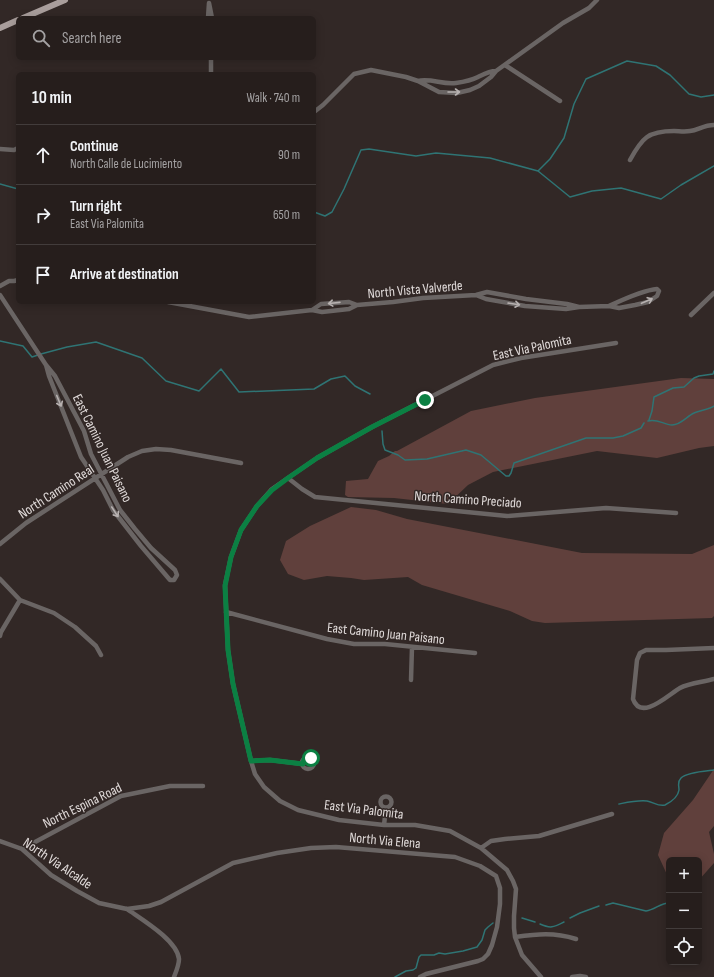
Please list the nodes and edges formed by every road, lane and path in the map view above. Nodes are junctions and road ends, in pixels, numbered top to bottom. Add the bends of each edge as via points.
1 (65, 0) edge
2 (597, 0) edge
3 (209, 2) edge
4 (28, 16) edge
5 (208, 16) edge
6 (212, 16) edge
7 (16, 21) edge
8 (0, 28) edge
9 (210, 60) edge
10 (505, 65) junction
11 (496, 71) junction
12 (211, 72) edge
13 (418, 81) junction
14 (560, 100) dead end
15 (316, 110) edge
16 (714, 125) edge
17 (0, 149) edge
18 (16, 149) edge
19 (630, 160) dead end
20 (16, 280) edge
21 (0, 286) edge
22 (714, 293) edge
23 (0, 295) edge
24 (179, 304) edge
25 (609, 306) junction
26 (691, 315) dead end
27 (616, 343) dead end
28 (46, 365) junction
29 (241, 463) dead end
30 (101, 474) junction
31 (95, 478) junction
32 (288, 478) junction
33 (676, 513) dead end
34 (0, 544) edge
35 (0, 579) edge
36 (20, 600) junction
37 (226, 612) junction
38 (0, 636) edge
39 (412, 647) junction
40 (714, 648) edge
41 (475, 653) dead end
42 (101, 655) dead end
43 (714, 679) edge
44 (411, 680) dead end
45 (251, 761) junction
46 (303, 764) dead end
47 (203, 786) dead end
48 (386, 808) dead end
49 (612, 814) dead end
50 (384, 825) junction
51 (0, 842) edge
52 (481, 848) junction
53 (22, 849) junction
54 (127, 909) junction
55 (515, 937) junction
56 (576, 939) dead end
57 (174, 977) edge
58 (420, 977) edge
59 (541, 977) edge
60 (572, 977) edge
61 (586, 977) edge

1 - 4 main road
2 - 10 street
3 - 5 street
3 - 6 street
7 - 8 main road
9 - 12 street
10 - 11 street
10 - 14 street
11 - 13 street via 456,83 425,79
13 -> 11 street via 439,92 457,94 479,86
13 - 15 street via 371,70 354,74
16 - 19 street via 692,131 650,134 639,144
17 - 18 street
20 - 21 street
22 - 26 street
23 - 28 street, East Camino Juan Paisano
24 - 25 street, North Vista Valverde via 250,317 312,310 343,310 356,305 423,298 476,295 486,300 525,306 566,309 579,306
25 -> 25 street, North Vista Valverde via 619,308 648,302 657,296 659,291 652,289
27 - 32 street, East Via Palomita via 493,365 372,427 317,458
28 - 30 street, East Camino Juan Paisano via 55,376 84,431
28 -> 31 street, East Camino Juan Paisano via 81,457
29 - 30 street, North Camino Real via 171,450 151,449 133,454
30 - 31 street, North Camino Real
31 -> 30 street, East Camino Juan Paisano via 126,528 166,576 174,580 177,575 175,570 134,529 120,510
31 - 34 street, North Camino Real via 26,523
32 - 33 street, North Camino Preciado via 315,497 507,516 606,508
32 - 37 street, East Via Palomita via 257,506 241,530 231,557 225,586
35 - 36 street
36 - 38 street
36 - 42 street via 65,620 92,642
37 - 39 street, East Camino Juan Paisano via 327,639 354,644
37 - 45 street, East Via Palomita via 233,684
39 - 41 street, East Camino Juan Paisano
39 - 44 street
40 - 43 street via 641,650 637,660 633,699 635,708 648,708 681,688
45 - 46 street via 270,760
45 - 50 street, East Via Palomita via 255,774 264,787 280,801 298,810 339,820
47 - 53 street, North Espina Road via 170,786 121,796
48 - 50 street
49 - 52 street via 540,836 491,841
50 - 52 street, East Via Palomita via 416,825 450,831
51 - 53 street, North Via Alcalde
52 - 55 street, East Via Palomita via 507,870 513,881 516,889
53 - 54 street, North Via Alcalde via 76,891 99,903
54 - 57 street via 162,934 174,947 179,958
54 - 58 street, North Via Elena via 161,902 233,864 311,848 336,847 454,857 480,866 496,876 500,888 500,904 497,927 488,954 478,962
55 - 56 street via 553,934
55 - 59 street, East Via Palomita via 522,955
60 - 61 street

